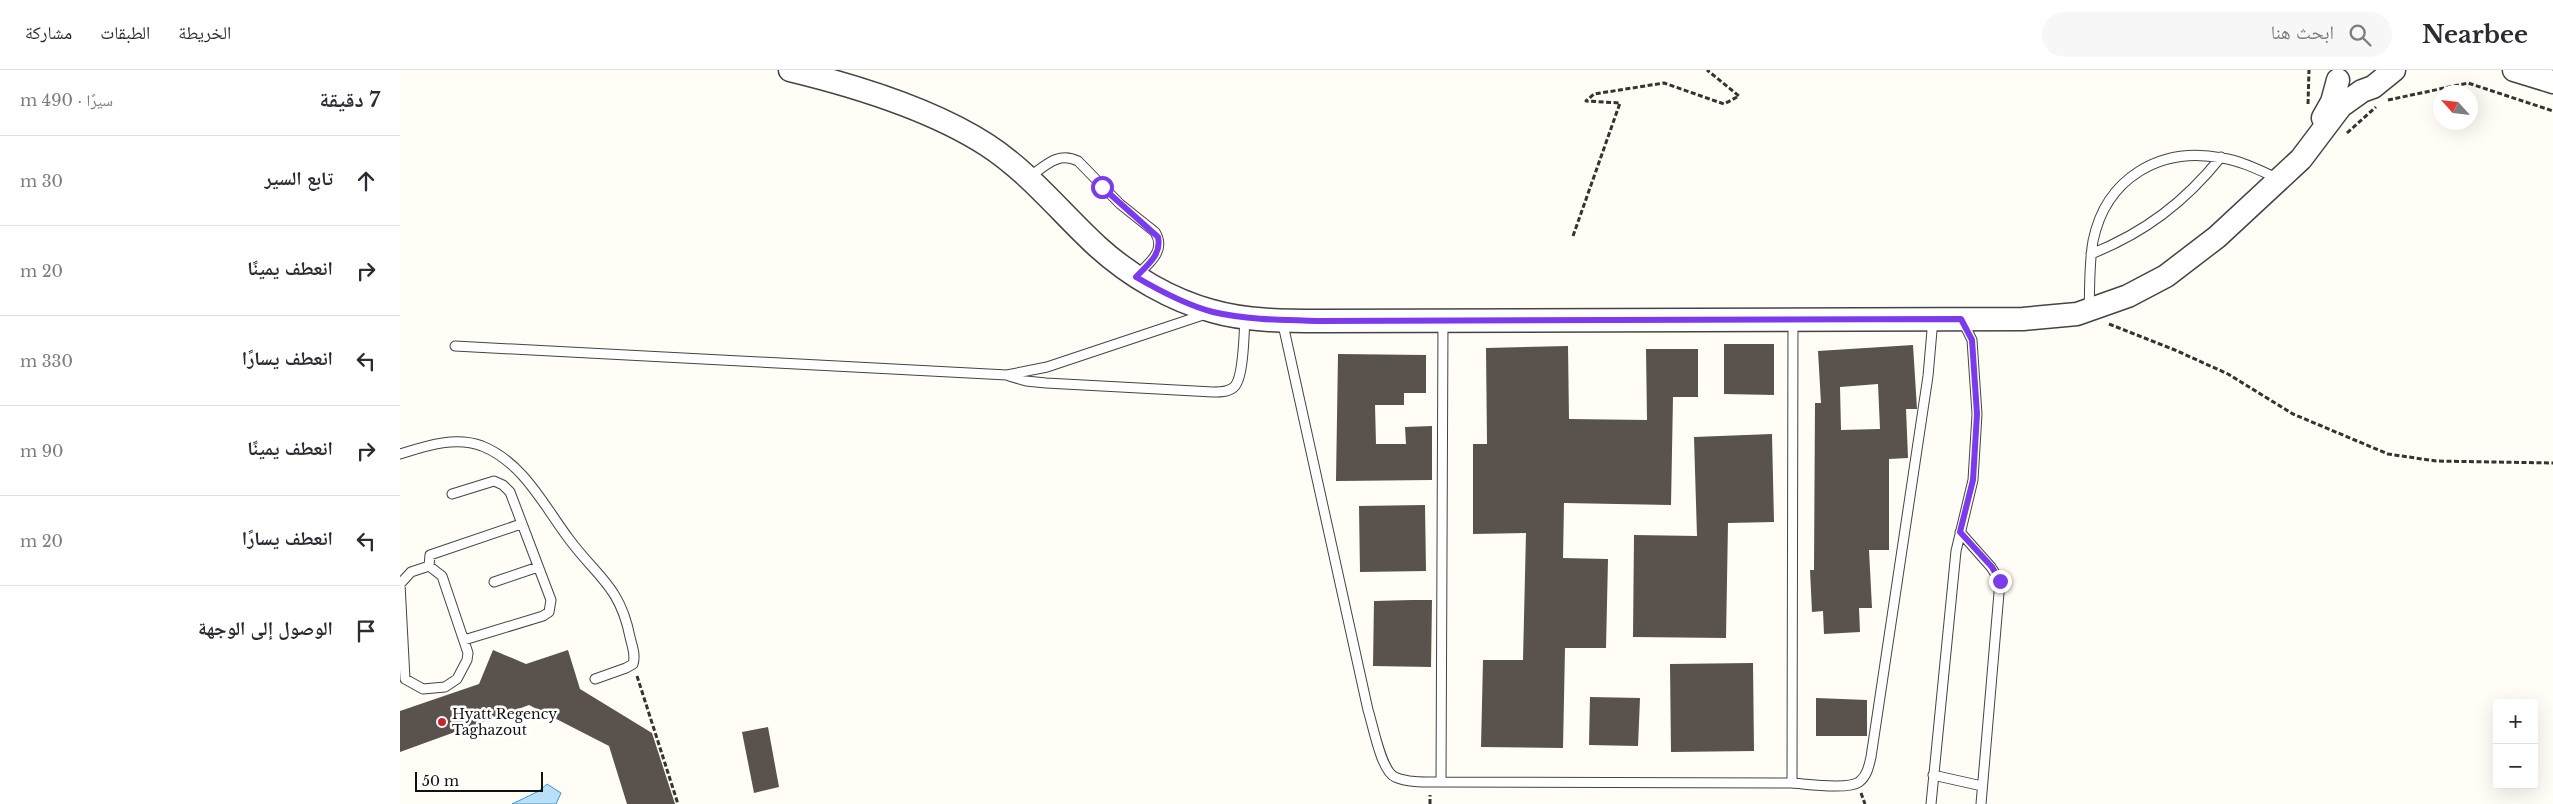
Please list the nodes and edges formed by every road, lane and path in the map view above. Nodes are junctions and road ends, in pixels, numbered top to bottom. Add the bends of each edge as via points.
1 (790, 70) edge
2 (1707, 70) edge
3 (2514, 70) edge
4 (2336, 75) edge
5 (2380, 78) edge
6 (2553, 82) edge
7 (2553, 111) edge
8 (2340, 138) dead end
9 (2221, 157) junction
10 (2301, 158) junction
11 (1028, 178) junction
12 (2279, 180) junction
13 (1573, 236) dead end
14 (2091, 254) junction
15 (1136, 277) junction
16 (1214, 312) junction
17 (2083, 312) junction
18 (1245, 316) junction
19 (1793, 318) junction
20 (1934, 319) junction
21 (1961, 319) junction
22 (1282, 320) junction
23 (1443, 320) junction
24 (455, 346) dead end
25 (1007, 375) junction
26 (400, 454) edge
27 (2553, 463) edge
28 (452, 494) dead end
29 (521, 524) junction
30 (1960, 532) junction
31 (428, 566) junction
32 (538, 567) junction
33 (494, 582) dead end
34 (400, 584) edge
35 (464, 640) junction
36 (633, 664) junction
37 (595, 679) dead end
38 (1933, 774) junction
39 (1441, 782) junction
40 (1792, 783) junction
41 (1982, 786) junction
42 (678, 804) edge
43 (1931, 804) edge
44 (1981, 804) edge

1 - 11 street via 860,90 932,118 986,145
2 - 13 path via 1739,96 1724,104 1664,83 1594,94 1586,101 1620,104
3 - 6 street
4 - 5 street via 2347,88
4 - 10 street via 2332,102
5 - 10 street via 2341,106
7 - 8 path via 2468,83 2384,101
9 - 12 lane
9 - 14 lane via 2190,193 2172,208 2134,235
9 - 14 lane via 2175,158 2137,172 2110,199 2097,226
10 - 12 street
11 - 15 street via 1098,248
11 - 15 lane via 1060,157 1078,161 1158,237 1160,243 1156,255
12 - 17 street via 2217,237 2166,276 2128,296
14 - 17 lane
15 - 16 street
16 - 18 street
16 - 25 lane via 1046,367
17 - 21 street via 2023,319
17 - 27 path via 2228,374 2293,414 2388,454 2436,461
18 - 22 street
18 - 25 lane via 1240,375 1230,390 1213,392 1046,383
19 - 20 street
19 - 23 street
19 - 40 lane
20 - 21 street
20 - 40 lane via 1868,767 1861,780 1852,785
21 - 30 lane via 1972,340 1977,414 1973,480
22 - 23 street
22 - 39 lane via 1368,710 1385,766 1391,775 1402,780
23 - 39 lane
24 - 25 lane
26 - 36 lane via 451,442 473,443 494,452 524,478 616,596 628,627
28 - 29 lane via 494,481 510,492
29 - 31 lane via 430,555
29 - 32 lane
30 - 38 lane
30 - 41 lane via 1992,567 2000,581
31 - 34 lane via 411,572
31 - 35 lane via 442,576
32 - 33 lane
32 - 35 lane via 552,600 549,612
34 - 35 lane via 405,679 423,689 452,684 468,660
36 - 37 lane
36 - 42 path
38 - 41 lane
38 - 43 lane
39 - 40 lane
41 - 44 lane

